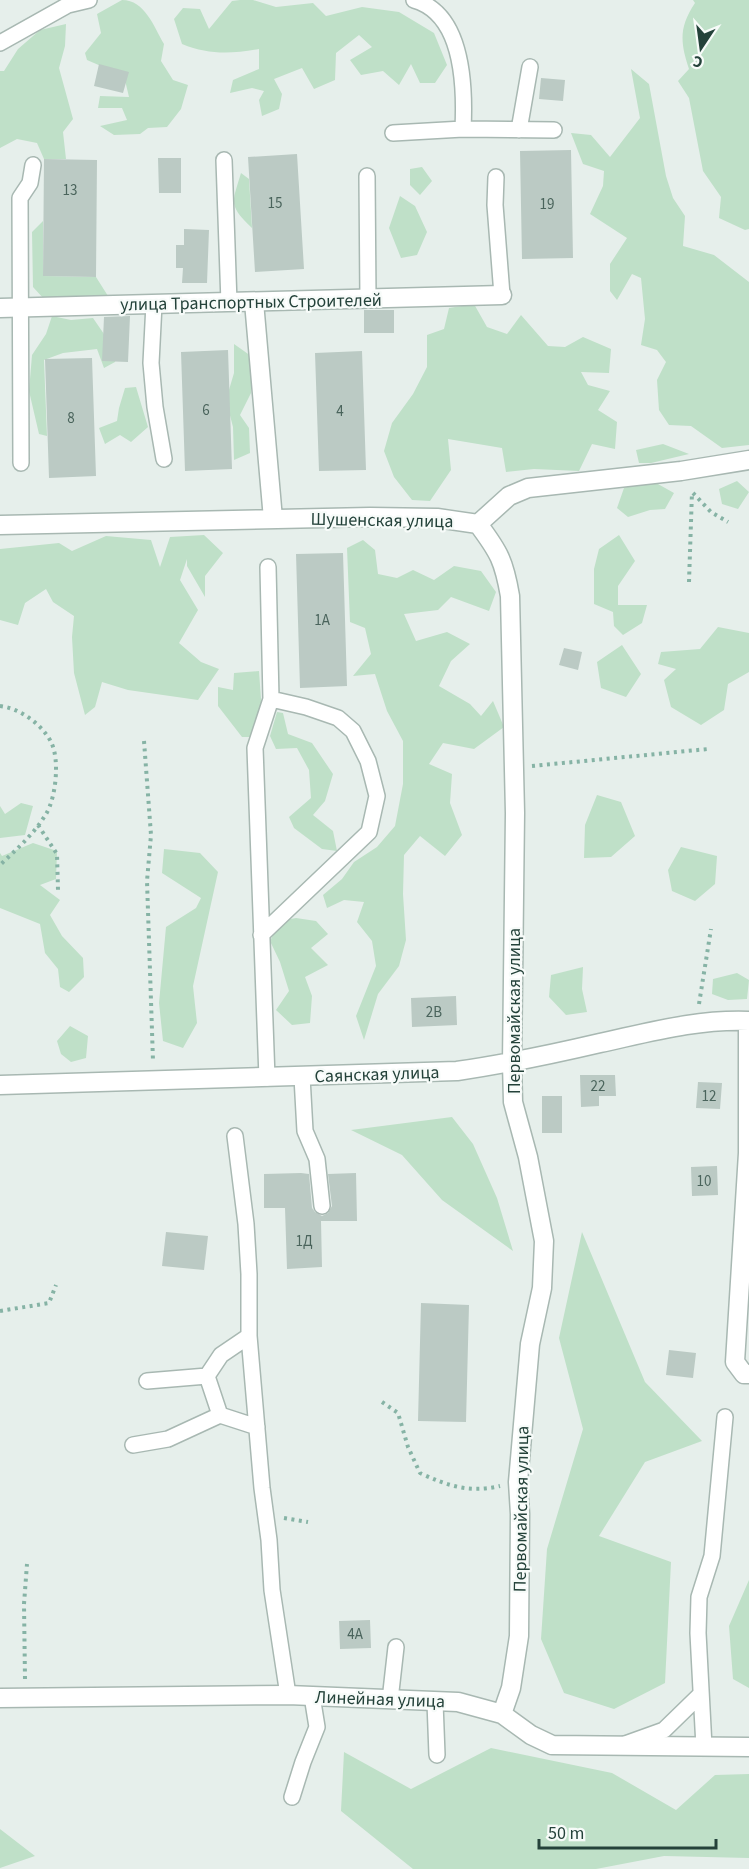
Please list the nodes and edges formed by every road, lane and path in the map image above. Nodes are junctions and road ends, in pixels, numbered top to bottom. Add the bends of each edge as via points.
1 (89, 0) edge
2 (414, 0) edge
3 (0, 43) edge
4 (530, 67) dead end
5 (463, 129) junction
6 (519, 130) junction
7 (554, 130) dead end
8 (393, 133) dead end
9 (224, 160) dead end
10 (33, 165) dead end
11 (367, 176) dead end
12 (496, 177) dead end
13 (502, 296) joint
14 (368, 299) junction
15 (254, 302) junction
16 (229, 303) junction
17 (154, 304) junction
18 (0, 308) edge
19 (21, 308) junction
20 (164, 459) dead end
21 (749, 460) edge
22 (21, 463) dead end
23 (681, 471) junction
24 (692, 492) junction
25 (273, 519) junction
26 (728, 522) dead end
27 (478, 524) junction
28 (0, 525) edge
29 (268, 567) dead end
30 (689, 582) dead end
31 (271, 699) junction
32 (0, 706) edge
33 (144, 741) dead end
34 (708, 749) dead end
35 (513, 768) junction
36 (38, 825) junction
37 (0, 865) edge
38 (58, 890) dead end
39 (711, 929) dead end
40 (261, 936) junction
41 (749, 1021) edge
42 (696, 1023) junction
43 (512, 1063) junction
44 (302, 1077) junction
45 (267, 1078) junction
46 (153, 1080) junction
47 (0, 1085) edge
48 (236, 1136) dead end
49 (321, 1206) dead end
50 (56, 1285) dead end
51 (0, 1311) edge
52 (249, 1336) junction
53 (749, 1374) edge
54 (207, 1376) junction
55 (147, 1381) dead end
56 (382, 1402) dead end
57 (220, 1415) junction
58 (725, 1417) dead end
59 (257, 1427) junction
60 (133, 1444) dead end
61 (518, 1482) junction
62 (27, 1564) dead end
63 (396, 1647) dead end
64 (288, 1695) junction
65 (700, 1695) junction
66 (312, 1696) junction
67 (0, 1698) edge
68 (26, 1698) junction
69 (390, 1700) junction
70 (435, 1702) junction
71 (502, 1714) junction
72 (620, 1746) junction
73 (704, 1747) junction
74 (749, 1747) edge
75 (437, 1755) dead end
76 (292, 1797) dead end

1 - 3 lane via 68,5
2 - 5 lane via 446,21 454,42 464,101
4 - 6 lane
5 - 6 lane
5 - 8 lane
6 - 7 lane
9 - 16 lane
10 - 19 lane via 30,183 20,198
11 - 14 lane
12 - 13 lane
13 - 14 street, улица Транспортных Строителей
14 - 15 street, улица Транспортных Строителей
15 - 16 street, улица Транспортных Строителей
15 - 25 street
16 - 17 street, улица Транспортных Строителей
17 - 19 street, улица Транспортных Строителей
17 - 20 lane via 151,363
18 - 19 street, улица Транспортных Строителей
19 - 22 lane
21 - 23 street, Шушенская улица
23 - 24 path
23 - 27 street, Шушенская улица via 528,488 509,496
24 - 26 path via 711,512
24 - 30 path
25 - 27 street, Шушенская улица via 437,518
25 - 28 street, Шушенская улица
27 - 35 street, Первомайская улица via 506,568 510,596
29 - 31 lane
31 - 40 lane via 255,748
31 - 40 lane via 338,718 353,731 368,761 377,796 369,832
32 - 36 path via 10,707 34,722 52,743 57,776 48,812
33 - 46 path via 151,836 147,881
34 - 35 path
35 - 43 street, Первомайская улица
36 - 37 path
36 - 38 path via 57,854
39 - 42 path
40 - 45 lane
41 - 42 street, Саянская улица
41 - 53 street via 748,1153 735,1362 744,1374
42 - 43 street, Саянская улица
43 - 44 street, Саянская улица via 457,1071
43 - 61 street, Первомайская улица via 513,1102 544,1241 542,1288 530,1344
44 - 45 street, Саянская улица
44 - 49 lane via 305,1131 317,1159
45 - 46 street, Саянская улица
46 - 47 street, Саянская улица
48 - 52 lane via 246,1224
50 - 51 path via 49,1303
52 - 54 lane via 221,1355
52 - 59 lane
54 - 55 lane
54 - 57 lane
56 - 61 path via 398,1413 420,1473 447,1485 483,1490
57 - 59 lane
57 - 60 lane via 168,1439
58 - 65 lane via 712,1556 699,1597
59 - 64 lane via 272,1590
61 - 71 street, Первомайская улица via 519,1636 511,1688
62 - 68 path
63 - 69 lane
64 - 66 street, Линейная улица
64 - 68 street, Линейная улица
65 - 72 lane via 663,1730
65 - 73 lane
66 - 69 street, Линейная улица
66 - 76 lane via 317,1727
67 - 68 street, Линейная улица
69 - 70 street, Линейная улица
70 - 71 street, Линейная улица via 458,1702
70 - 75 lane
71 - 72 street, Линейная улица via 552,1745
72 - 73 street, Линейная улица
73 - 74 street, Линейная улица

